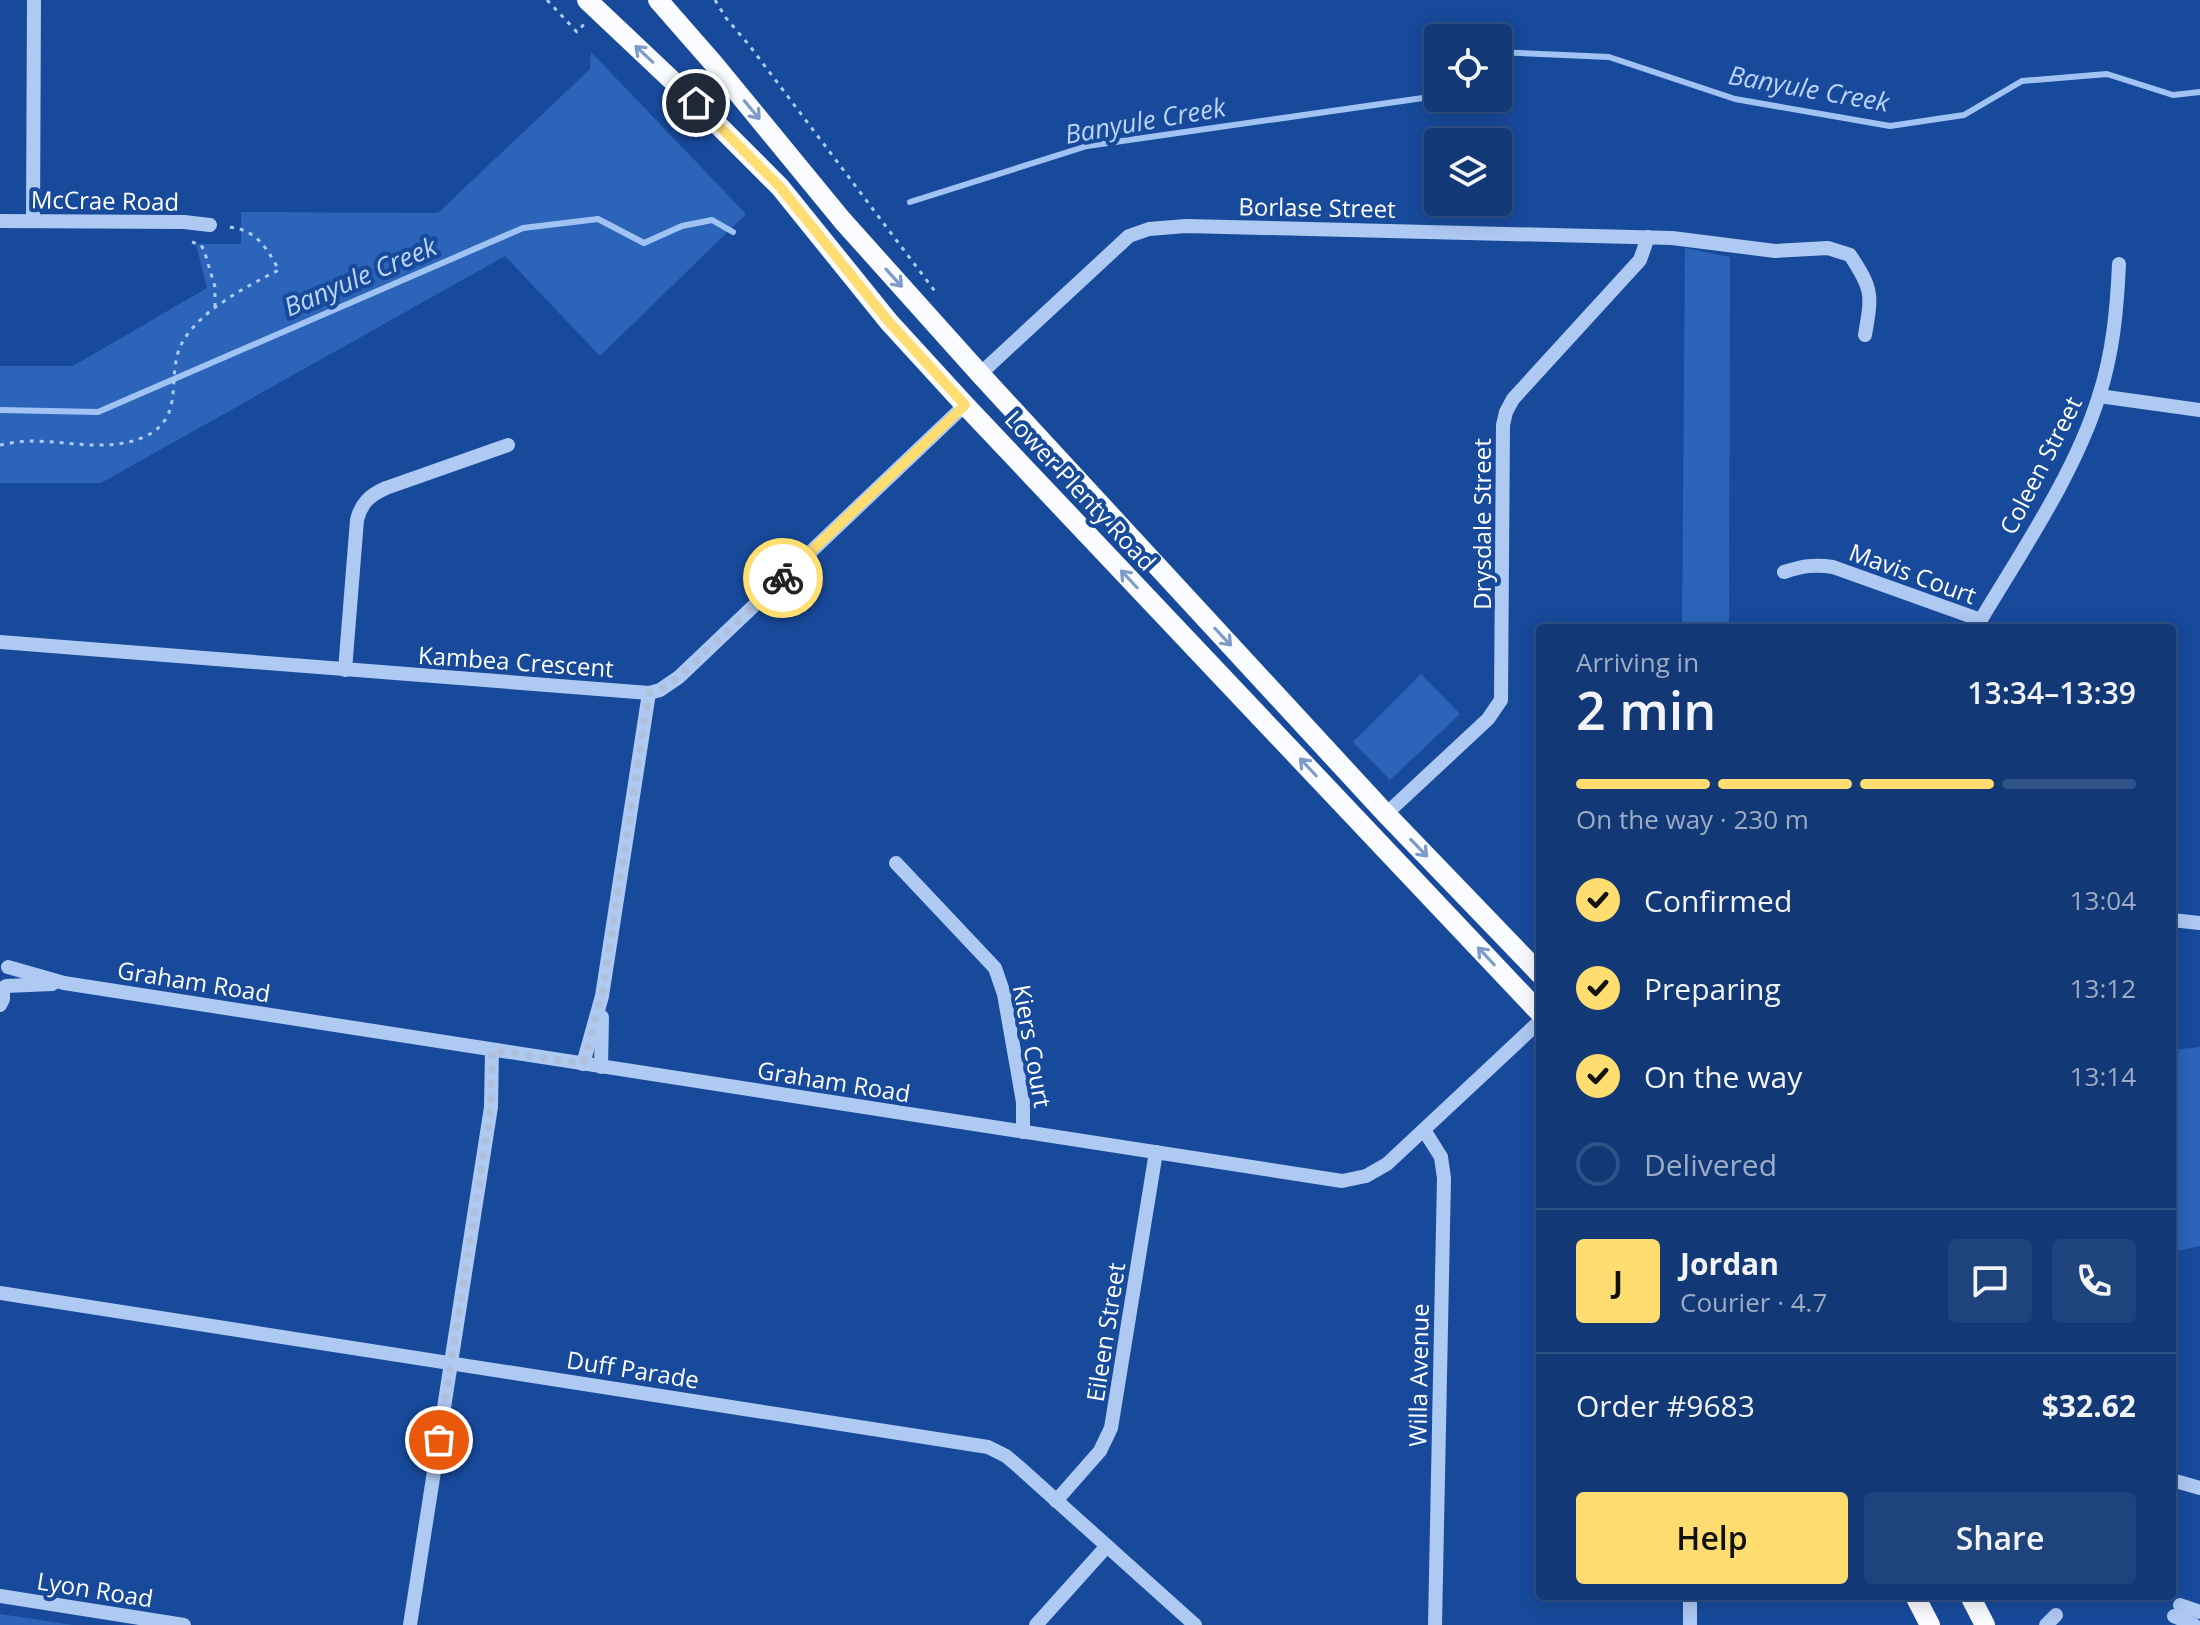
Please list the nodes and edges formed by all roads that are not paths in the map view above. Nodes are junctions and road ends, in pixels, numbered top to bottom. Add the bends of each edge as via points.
1 (34, 0) edge
2 (587, 0) edge
3 (663, 3) edge
4 (0, 221) edge
5 (33, 221) junction
6 (210, 225) road end
7 (1648, 237) junction
8 (2119, 264) dead end
9 (1865, 335) dead end
10 (980, 374) junction
11 (2099, 396) junction
12 (965, 405) junction
13 (2200, 410) edge
14 (508, 445) dead end
15 (1784, 572) dead end
16 (1979, 624) edge
17 (0, 642) edge
18 (345, 670) junction
19 (649, 693) junction
20 (1386, 814) junction
21 (896, 863) dead end
22 (2176, 920) edge
23 (2200, 923) edge
24 (4, 964) edge
25 (1536, 970) edge
26 (64, 983) junction
27 (3, 988) edge
28 (602, 996) junction
29 (0, 1005) edge
30 (1536, 1009) edge
31 (1536, 1025) edge
32 (500, 1051) junction
33 (583, 1064) junction
34 (601, 1067) junction
35 (1424, 1130) junction
36 (1023, 1132) junction
37 (1156, 1152) junction
38 (0, 1293) edge
39 (451, 1363) junction
40 (2176, 1481) edge
41 (2200, 1488) edge
42 (1056, 1501) junction
43 (1107, 1546) junction
44 (0, 1596) edge
45 (1690, 1600) edge
46 (1917, 1600) edge
47 (1972, 1600) edge
48 (2200, 1612) edge
49 (184, 1625) edge
50 (410, 1625) edge
51 (1036, 1625) edge
52 (1195, 1625) edge
53 (1435, 1625) edge
54 (1690, 1625) edge
55 (1930, 1625) edge
56 (1985, 1625) edge
57 (2194, 1625) edge

1 - 5 street
12 -> 2 main road, Lower Plenty Road via 889,322 780,187
3 -> 10 main road, Lower Plenty Road via 842,220
4 - 5 street, McCrae Road
5 - 6 street, McCrae Road
7 - 9 street, Borlase Street via 1775,251 1828,248 1850,255 1869,287
7 - 10 street, Borlase Street via 1149,229 1129,236
7 - 20 street, Drysdale Street via 1640,260 1506,412 1501,700 1488,719
8 - 11 street, Coleen Street via 2112,342
10 -> 20 main road, Lower Plenty Road
11 - 13 street
11 - 16 street, Coleen Street via 2068,470
12 - 19 street via 679,677
30 -> 12 main road, Lower Plenty Road
14 - 18 street via 386,488 362,505
15 - 16 street, Mavis Court via 1818,564 1833,567
17 - 18 street, Kambea Crescent
18 - 19 street, Kambea Crescent
19 - 28 street
20 -> 25 main road, Lower Plenty Road
21 - 36 street, Kiers Court via 995,968 1023,1102
22 - 23 street
24 - 26 street, Graham Road
24 - 27 street via 11,979
26 - 27 street, Graham Road
26 - 32 street, Graham Road
27 - 29 street
28 - 33 street
28 - 34 street
31 - 35 street, Graham Road
32 - 33 street, Graham Road
32 - 39 street
33 - 34 street, Graham Road
34 - 36 street, Graham Road
35 - 37 street, Graham Road via 1377,1171 1342,1181
35 - 53 street, Willa Avenue via 1441,1157 1444,1178
36 - 37 street, Graham Road
37 - 42 street, Eileen Street via 1111,1428 1100,1451
38 - 39 street, Duff Parade
39 - 42 street, Duff Parade via 988,1447 1006,1456
39 - 50 street
40 - 41 street
42 - 43 street, Duff Parade
43 - 51 street
43 - 52 street, Duff Parade
44 - 49 street, Lyon Road
45 - 54 street
46 - 55 main road
47 - 56 main road
48 - 57 street via 2177,1610

